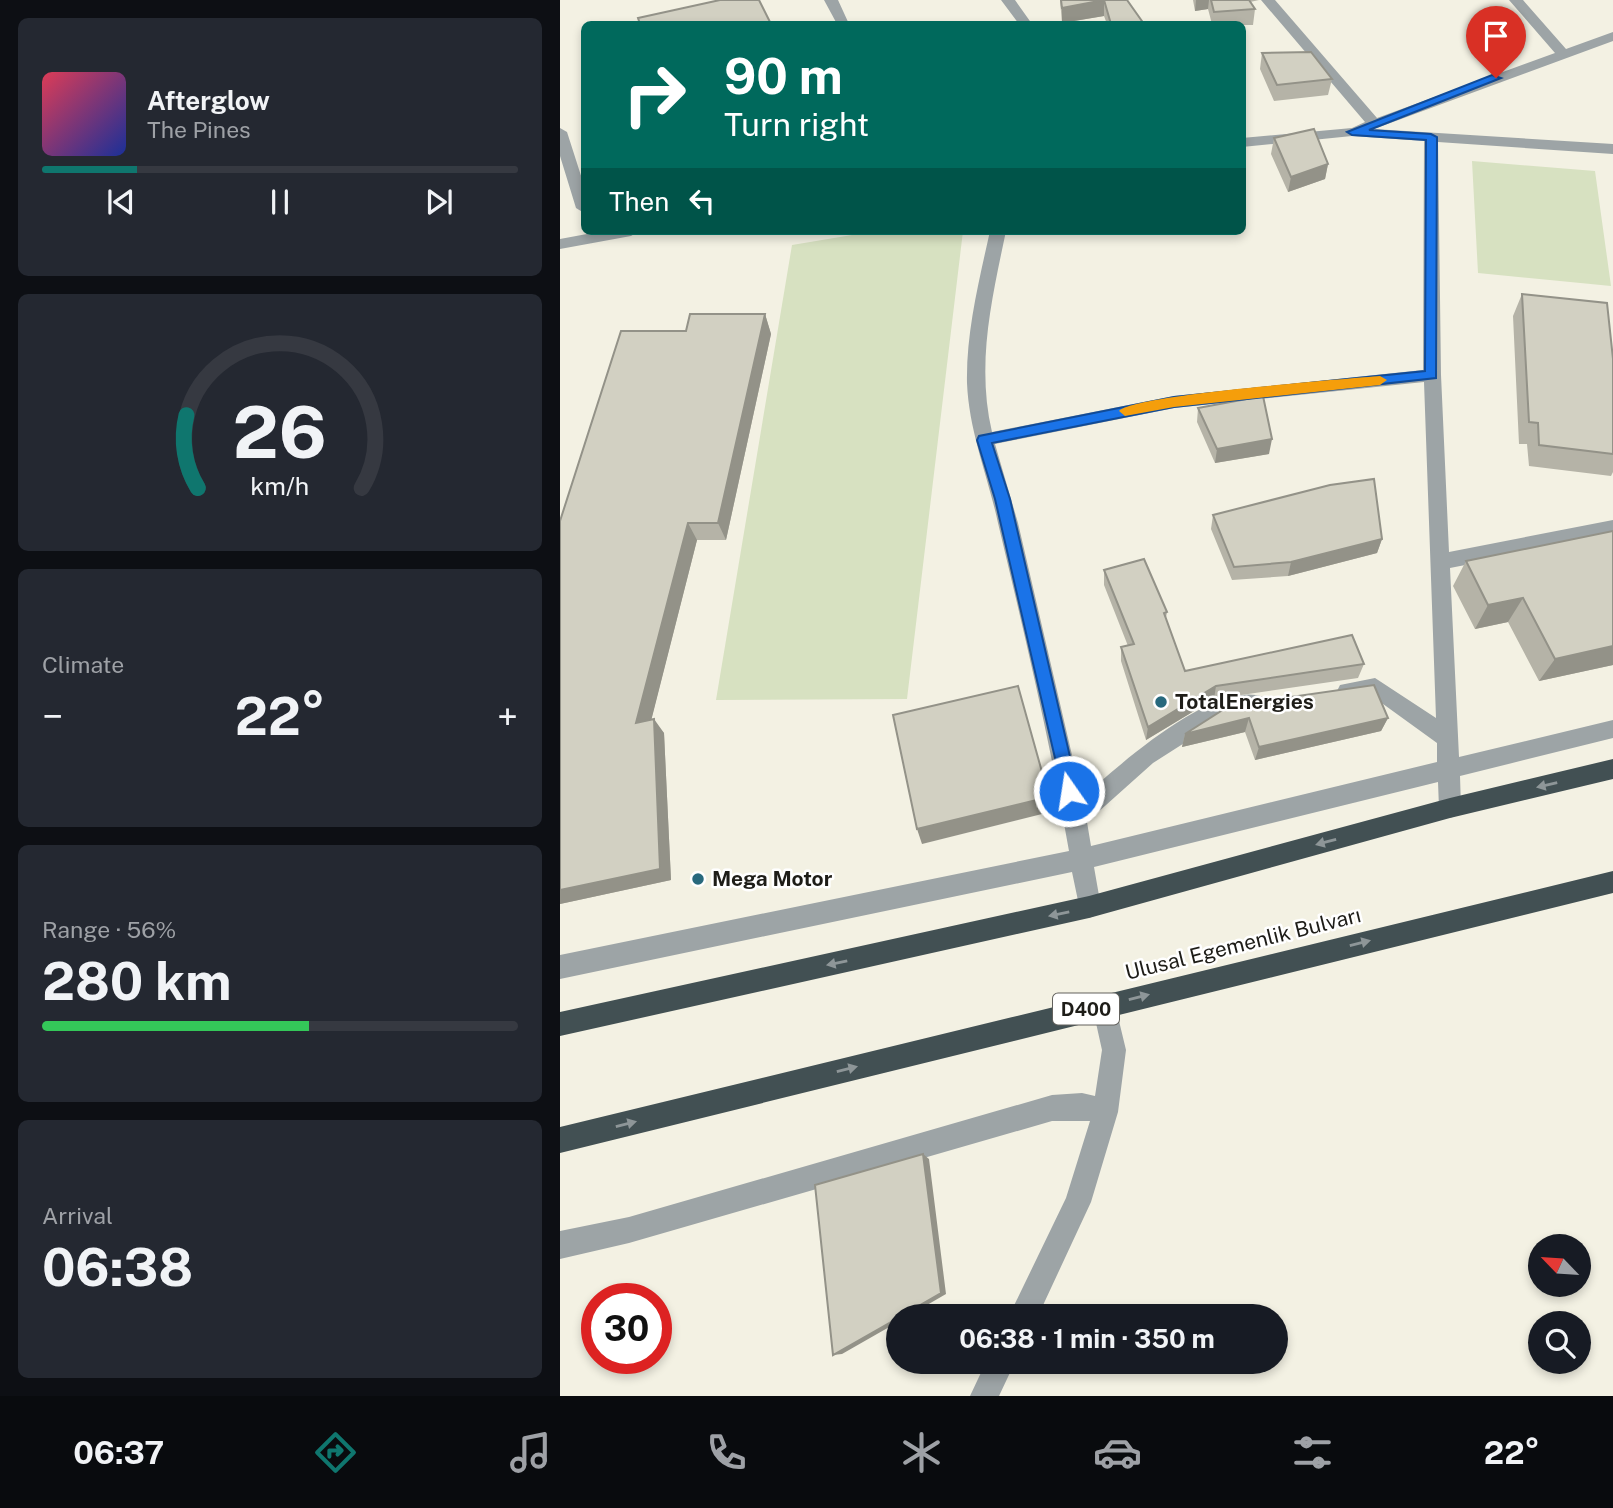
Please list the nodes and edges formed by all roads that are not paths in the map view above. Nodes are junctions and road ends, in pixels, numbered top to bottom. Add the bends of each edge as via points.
1 (831, 0) edge
2 (1008, 0) edge
3 (1268, 0) edge
4 (1516, 0) edge
5 (842, 21) edge
6 (1024, 21) edge
7 (1613, 36) edge
8 (1563, 54) junction
9 (1373, 123) junction
10 (560, 132) edge
11 (1352, 132) junction
12 (1431, 137) junction
13 (1246, 143) edge
14 (1613, 149) edge
15 (581, 198) edge
16 (590, 235) edge
17 (997, 235) edge
18 (560, 244) edge
19 (1432, 375) junction
20 (984, 440) junction
21 (1613, 528) edge
22 (1440, 562) junction
23 (1324, 694) edge
24 (1272, 701) edge
25 (1613, 729) edge
26 (1448, 739) junction
27 (1613, 769) edge
28 (1449, 770) junction
29 (1450, 808) junction
30 (1075, 818) junction
31 (1083, 859) junction
32 (1613, 882) edge
33 (1089, 907) junction
34 (560, 967) edge
35 (1104, 1005) junction
36 (560, 1024) edge
37 (1105, 1112) junction
38 (560, 1140) edge
39 (560, 1245) edge
40 (1029, 1304) edge
41 (995, 1374) edge
42 (984, 1396) edge

1 - 5 street
2 - 6 street
3 - 9 street
4 - 8 street
7 - 8 street
8 - 9 street
9 - 11 street
10 - 15 street
11 - 12 street
11 - 13 street
12 - 14 street
12 - 19 street
16 - 18 street
17 - 20 street via 976,358 975,385
19 - 20 street via 1174,402
19 - 22 street
20 - 30 street via 1003,499
21 - 22 street
22 - 26 street
23 - 26 street via 1375,687
24 - 30 street via 1221,708 1145,756
25 - 28 street
26 - 28 street
27 -> 29 highway
28 - 29 street
28 - 31 street
29 -> 33 highway
30 - 31 street
31 - 33 street
31 - 34 street
35 -> 32 highway, Ulusal Egemenlik Bulvarı / D400
33 -> 36 highway
35 - 37 street via 1114,1050
38 -> 35 highway, Ulusal Egemenlik Bulvarı / D400
37 - 39 street via 1082,1106 1052,1108 629,1230
37 - 40 street via 1078,1202
41 - 42 street

